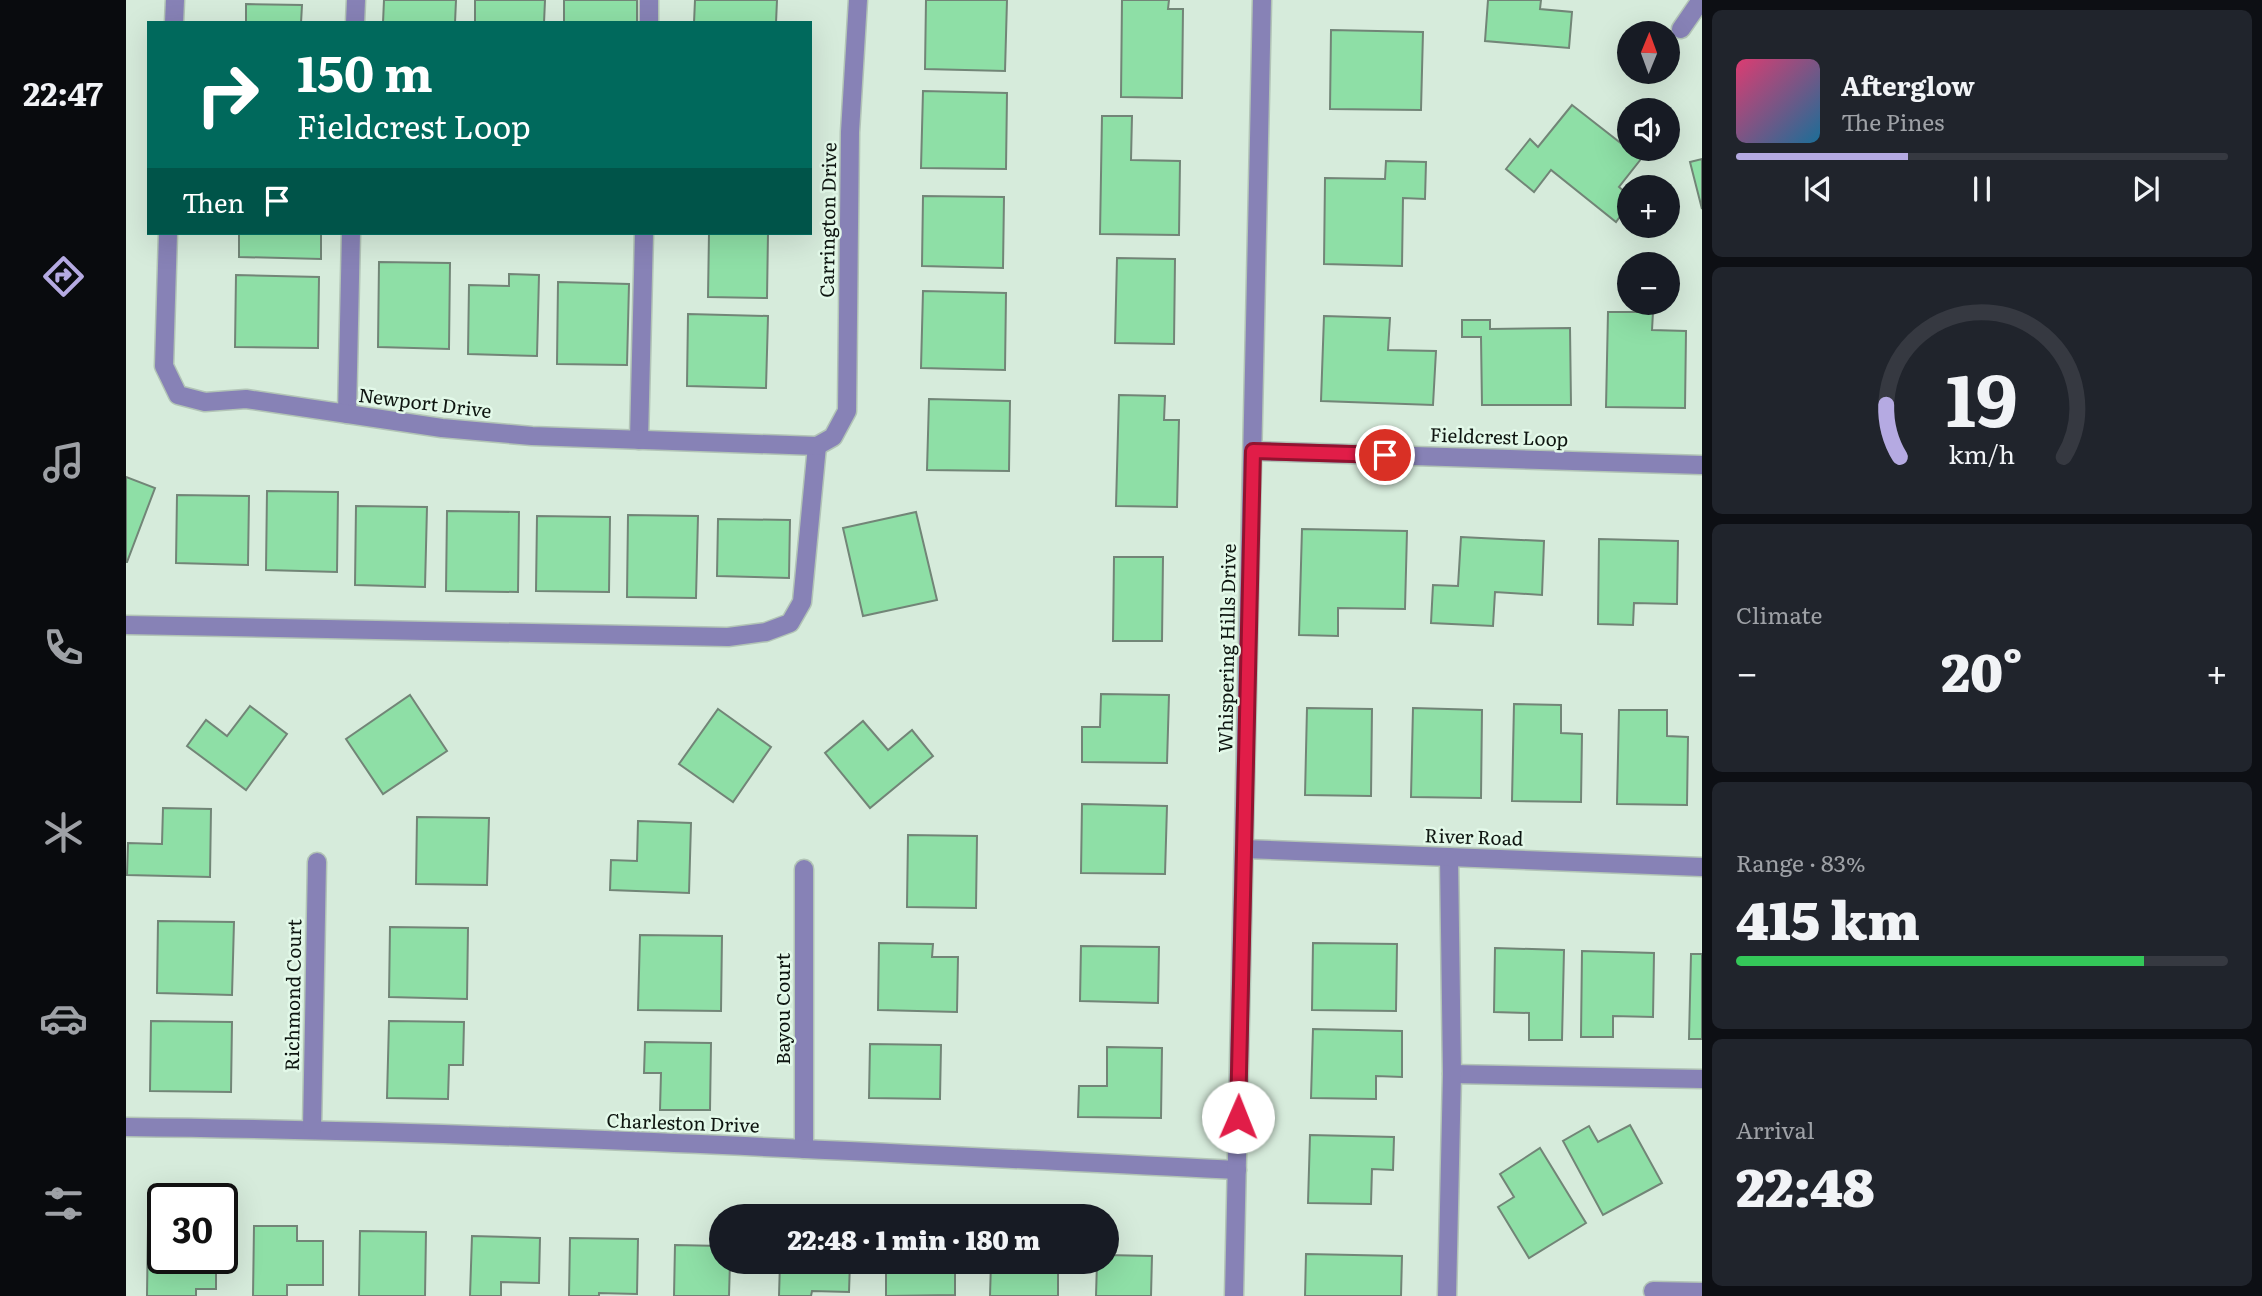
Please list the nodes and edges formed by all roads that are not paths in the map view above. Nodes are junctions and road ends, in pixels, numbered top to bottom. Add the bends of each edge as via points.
1 (175, 0) edge
2 (356, 0) edge
3 (649, 0) edge
4 (858, 0) edge
5 (1262, 0) edge
6 (1701, 0) edge
7 (174, 21) edge
8 (355, 21) edge
9 (649, 21) edge
10 (1681, 29) dead end
11 (168, 235) edge
12 (351, 235) edge
13 (644, 235) edge
14 (347, 414) junction
15 (639, 440) junction
16 (825, 442) junction
17 (1253, 451) junction
18 (1702, 465) edge
19 (126, 625) edge
20 (1244, 849) junction
21 (1449, 857) junction
22 (317, 862) dead end
23 (1702, 867) edge
24 (804, 869) dead end
25 (1452, 1074) junction
26 (1702, 1079) edge
27 (126, 1127) edge
28 (312, 1129) junction
29 (804, 1149) junction
30 (1237, 1171) junction
31 (1653, 1291) dead end
32 (1702, 1292) edge
33 (1234, 1296) edge
34 (1447, 1296) edge

1 - 7 street
2 - 8 street
3 - 9 street
4 - 16 street, Carrington Drive via 850,132 847,411
5 - 17 street, Whispering Hills Drive
6 - 10 street
11 - 14 street, Newport Drive via 164,366 178,395 205,402 246,399
12 - 14 street
13 - 15 street
14 - 15 street, Newport Drive via 442,428
15 - 16 street, Newport Drive
16 - 19 street, Carrington Drive via 802,602 790,623 766,632 728,637
17 - 18 street, Fieldcrest Loop
17 - 20 street, Whispering Hills Drive
20 - 21 street, River Road
20 - 30 street, Whispering Hills Drive
21 - 23 street, River Road
21 - 25 street
22 - 28 street, Richmond Court
24 - 29 street, Bayou Court
25 - 26 street
25 - 34 street
27 - 28 street, Charleston Drive
28 - 29 street, Charleston Drive
29 - 30 street, Charleston Drive
30 - 33 street, Whispering Hills Drive
31 - 32 street

